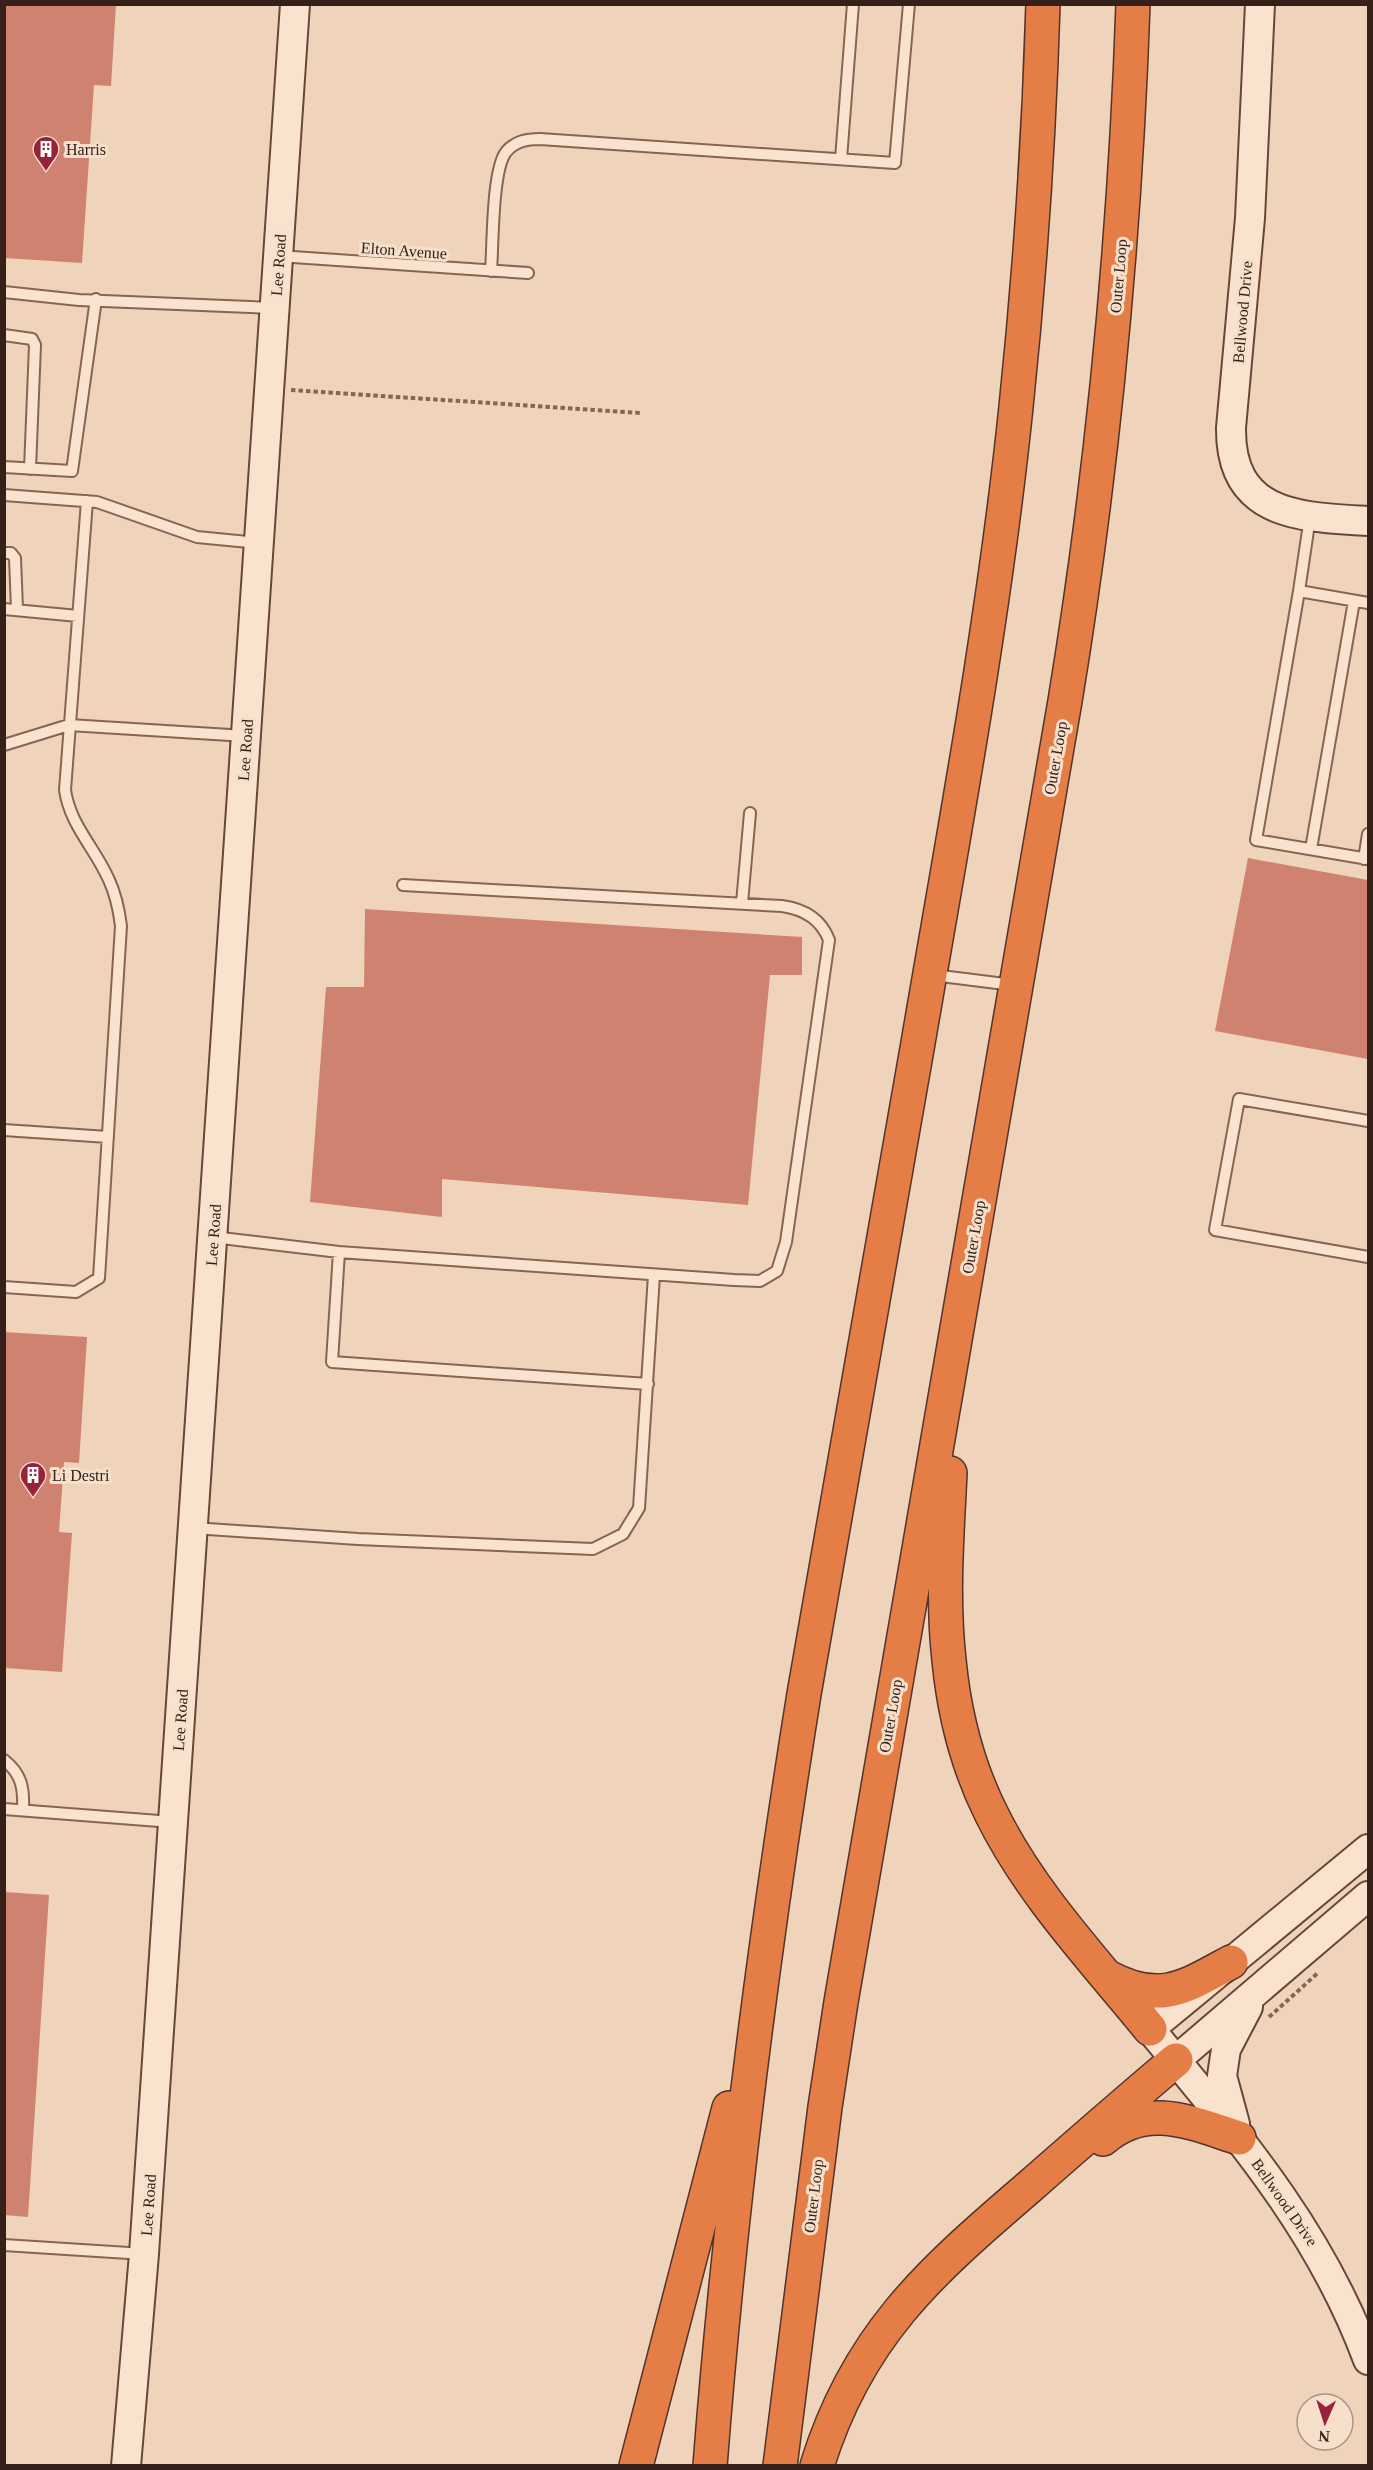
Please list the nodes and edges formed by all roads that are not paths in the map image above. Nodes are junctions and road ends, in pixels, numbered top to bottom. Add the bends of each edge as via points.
1 (295, 4) edge
2 (853, 4) edge
3 (909, 4) edge
4 (1043, 4) edge
5 (1133, 4) edge
6 (1260, 4) edge
7 (841, 159) junction
8 (278, 256) junction
9 (491, 271) junction
10 (528, 273) dead end
11 (4, 292) edge
12 (96, 299) junction
13 (275, 308) junction
14 (4, 335) edge
15 (4, 467) edge
16 (30, 469) junction
17 (4, 495) edge
18 (87, 501) junction
19 (1310, 517) junction
20 (1368, 521) edge
21 (259, 543) junction
22 (4, 553) edge
23 (1299, 591) junction
24 (1354, 601) junction
25 (1368, 603) edge
26 (4, 609) edge
27 (17, 609) junction
28 (78, 616) junction
29 (69, 725) junction
30 (246, 736) junction
31 (4, 745) edge
32 (750, 813) dead end
33 (1368, 834) edge
34 (1311, 849) junction
35 (1366, 859) edge
36 (403, 885) dead end
37 (742, 903) junction
38 (929, 974) junction
39 (1016, 986) junction
40 (1368, 1121) edge
41 (4, 1130) edge
42 (108, 1137) junction
43 (212, 1237) junction
44 (339, 1252) junction
45 (1368, 1257) edge
46 (654, 1275) junction
47 (4, 1287) edge
48 (960, 1308) junction
49 (648, 1384) junction
50 (193, 1528) junction
51 (4, 1760) edge
52 (4, 1809) edge
53 (23, 1810) junction
54 (173, 1822) junction
55 (1368, 1849) edge
56 (1368, 1896) edge
57 (1232, 1962) junction
58 (764, 1972) junction
59 (1108, 1977) junction
60 (1258, 1990) junction
61 (1150, 2029) junction
62 (1176, 2060) junction
63 (1239, 2138) junction
64 (4, 2245) edge
65 (960, 2246) junction
66 (144, 2254) junction
67 (1368, 2360) edge
68 (126, 2466) edge
69 (636, 2466) edge
70 (710, 2466) edge
71 (780, 2466) edge
72 (817, 2466) edge

1 - 8 street, Lee Road
2 - 7 lane
3 - 7 lane via 895,163
4 - 38 highway via 1034,197 1013,432 989,617
5 - 39 highway, Outer Loop via 1123,212 1096,491 1077,631
6 - 19 street, Bellwood Drive via 1250,218 1231,438 1235,464 1250,490 1280,510
7 - 9 lane via 540,139 521,141 508,150 500,165
8 - 9 lane, Elton Avenue
8 - 13 street, Lee Road
9 - 10 lane, Elton Avenue
11 - 12 lane
12 - 13 lane
12 - 16 lane via 72,471
13 - 21 street, Lee Road
14 - 16 lane via 32,339 35,345
15 - 16 lane
17 - 18 lane
18 - 21 lane via 197,537
18 - 28 lane
19 - 20 street, Bellwood Drive
19 - 23 lane
21 - 30 street, Lee Road
22 - 27 lane via 15,558
23 - 24 lane
23 - 34 lane via 1256,840
24 - 25 lane
24 - 34 lane
26 - 27 lane
27 - 28 lane
28 - 29 lane
29 - 30 lane
29 - 31 lane
29 - 42 lane via 67,804 109,878 121,926
30 - 43 street, Lee Road
32 - 37 lane
33 - 35 lane
34 - 35 lane
36 - 37 lane
37 - 46 lane via 799,909 824,927 829,940 786,1242 777,1271 760,1281
38 - 39 lane
38 - 58 highway via 802,1706
39 - 48 highway, Outer Loop
40 - 45 lane via 1239,1098 1215,1230
41 - 42 lane
42 - 47 lane via 99,1278 76,1292
43 - 44 lane
43 - 50 street, Lee Road
44 - 46 lane
44 - 49 lane via 332,1362
46 - 49 lane
48 - 59 highway via 946,1590 949,1661 958,1718 973,1770 1003,1836 1042,1895
48 - 71 highway, Outer Loop via 838,2020
49 - 50 lane via 639,1509 623,1534 593,1549
50 - 54 street, Lee Road
51 - 53 lane via 19,1775 24,1791
52 - 53 lane
53 - 54 lane
54 - 66 street, Lee Road
55 - 57 street
56 - 60 street
57 - 59 highway via 1172,1991 1127,1988
57 - 61 street
58 - 69 highway
58 - 70 highway via 738,2180
59 - 61 highway
60 - 62 street
60 - 63 street via 1226,2049 1222,2076
61 - 62 street, Bellwood Drive
62 - 63 street, Bellwood Drive
62 - 65 highway
63 - 65 highway via 1170,2117 1132,2121 1106,2136 1024,2209
63 - 67 street, Bellwood Drive via 1320,2254
64 - 66 lane
65 - 72 highway via 916,2290 875,2340 843,2398
66 - 68 street, Lee Road

